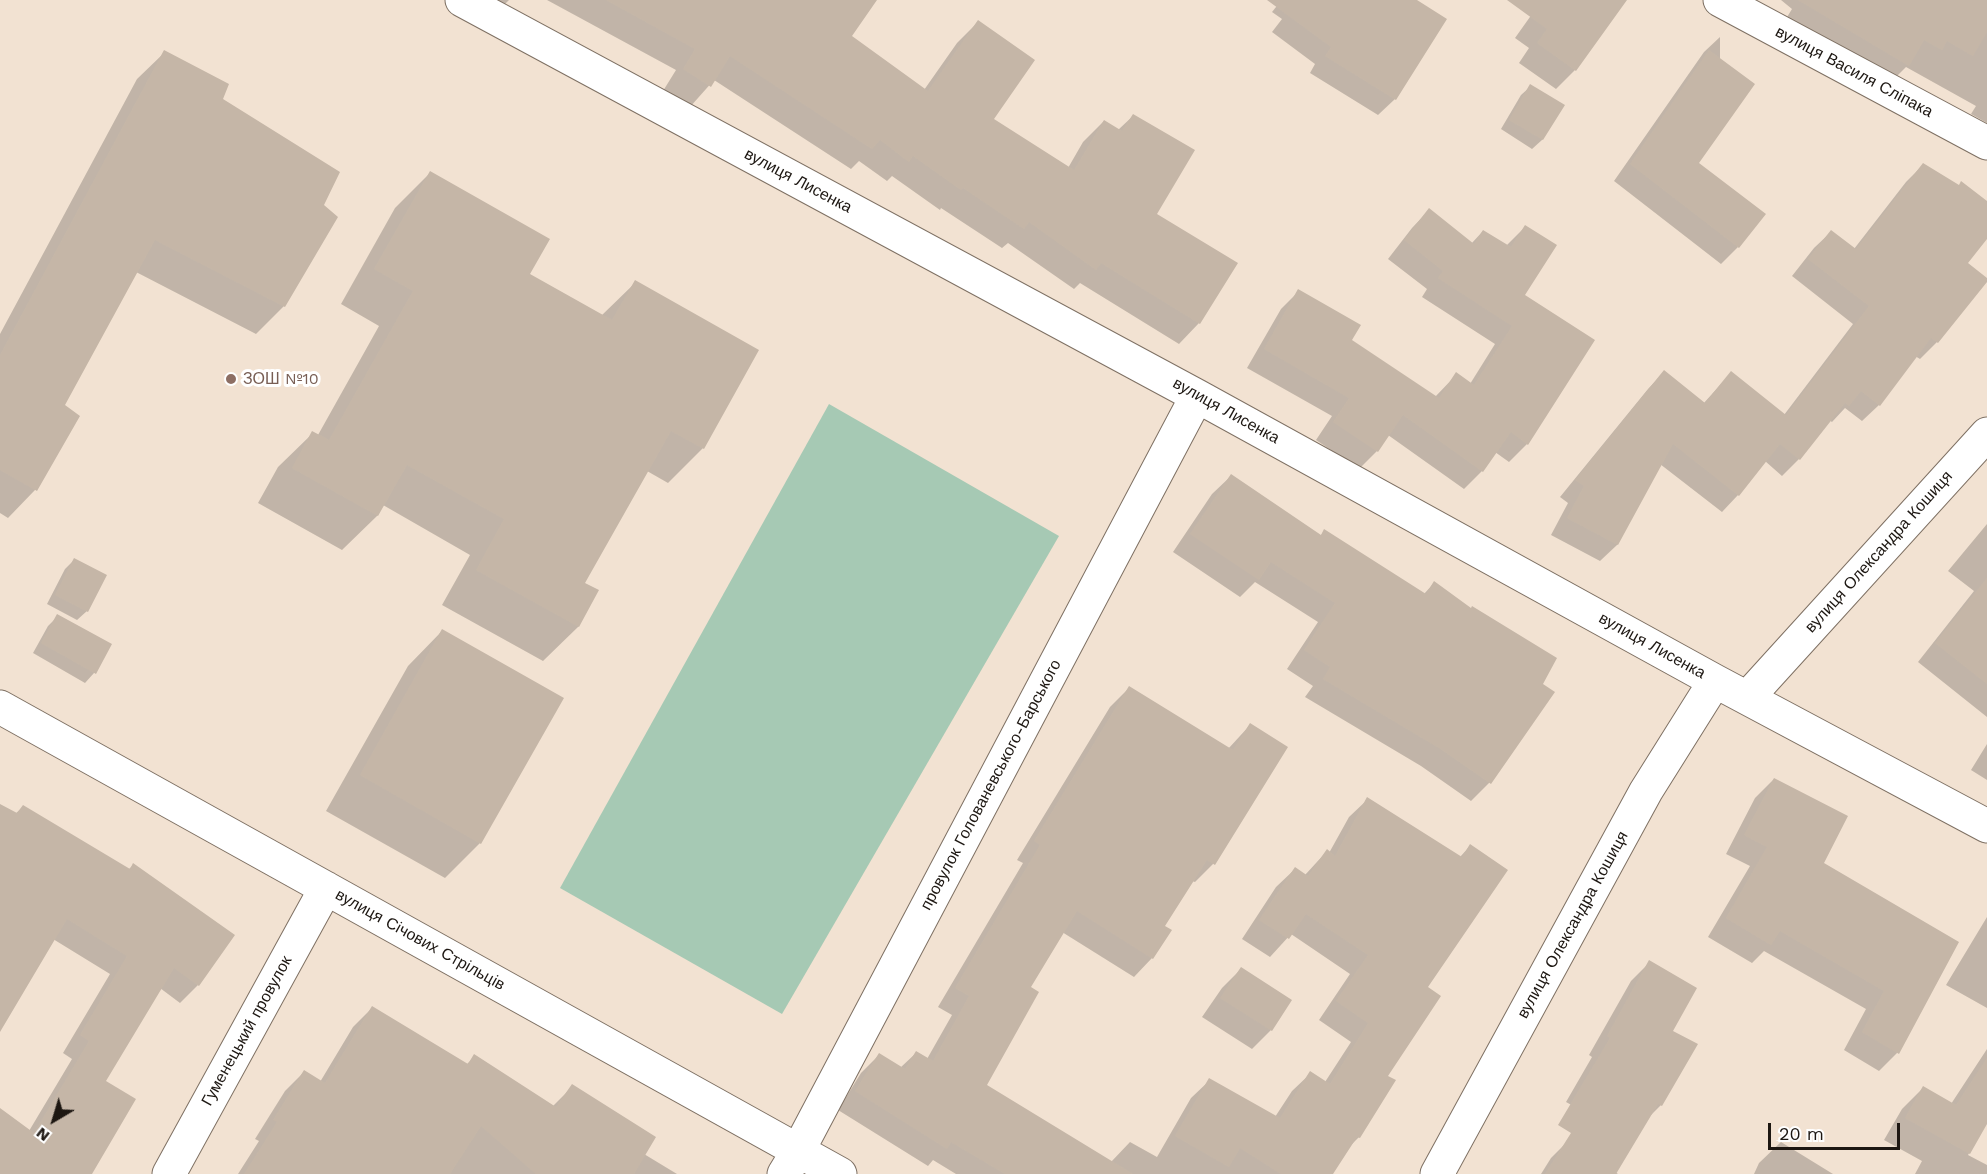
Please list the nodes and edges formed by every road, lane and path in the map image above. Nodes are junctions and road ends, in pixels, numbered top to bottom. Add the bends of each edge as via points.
1 (462, 0) edge
2 (1720, 0) edge
3 (1987, 143) edge
4 (1197, 396) junction
5 (1987, 434) edge
6 (1716, 681) junction
7 (1748, 697) junction
8 (0, 707) edge
9 (1987, 826) edge
10 (326, 888) junction
11 (791, 1162) edge
12 (169, 1174) edge
13 (840, 1174) edge
14 (1437, 1174) edge

1 - 4 street, вулиця Лисенка
2 - 3 street, вулиця Василя Сліпака
4 - 6 street, вулиця Лисенка
4 - 11 street, провулок Голованевського-Барського
5 - 7 street, вулиця Олександра Кошиця
6 - 7 street, вулиця Лисенка
6 - 14 street, вулиця Олександра Кошиця via 1646,791
7 - 9 street, вулиця Лисенка
8 - 10 street, вулиця Січових Стрільців
10 - 11 street, вулиця Січових Стрільців
10 - 12 street, Гуменецький провулок
11 - 13 street, вулиця Січових Стрільців

